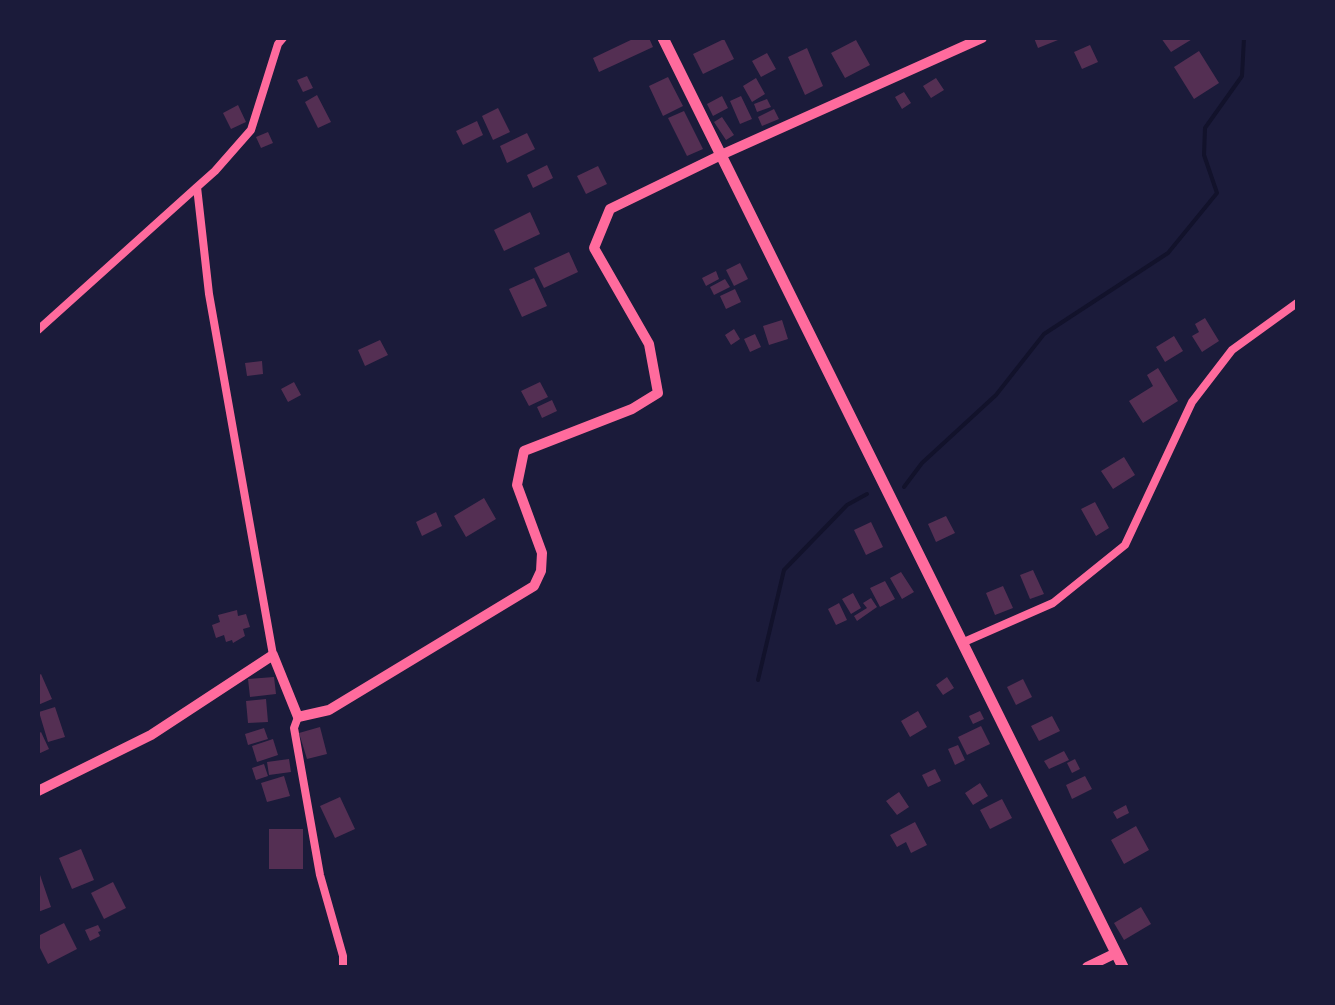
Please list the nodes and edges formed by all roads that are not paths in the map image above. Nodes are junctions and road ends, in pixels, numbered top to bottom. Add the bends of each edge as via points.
1 (663, 38) edge
2 (982, 38) edge
3 (279, 40) edge
4 (721, 155) junction
5 (197, 187) junction
6 (1297, 303) edge
7 (38, 330) edge
8 (964, 642) junction
9 (273, 655) junction
10 (298, 717) junction
11 (38, 791) edge
12 (1116, 953) junction
13 (343, 967) edge
14 (1087, 967) edge
15 (1123, 967) edge

1 - 4 main road
2 - 4 street
3 - 5 street via 251,130
4 - 8 main road
4 - 10 street via 610,209 594,248 649,344 658,393 632,409 524,451 517,485 542,553 534,586 329,710
5 - 7 street
5 - 9 street via 209,294
6 - 8 street via 1232,350 1192,402 1125,545 1053,603
8 - 12 main road
9 - 10 street
9 - 11 street via 151,735
10 - 13 street via 294,728 320,875
12 - 14 street
12 - 15 main road

